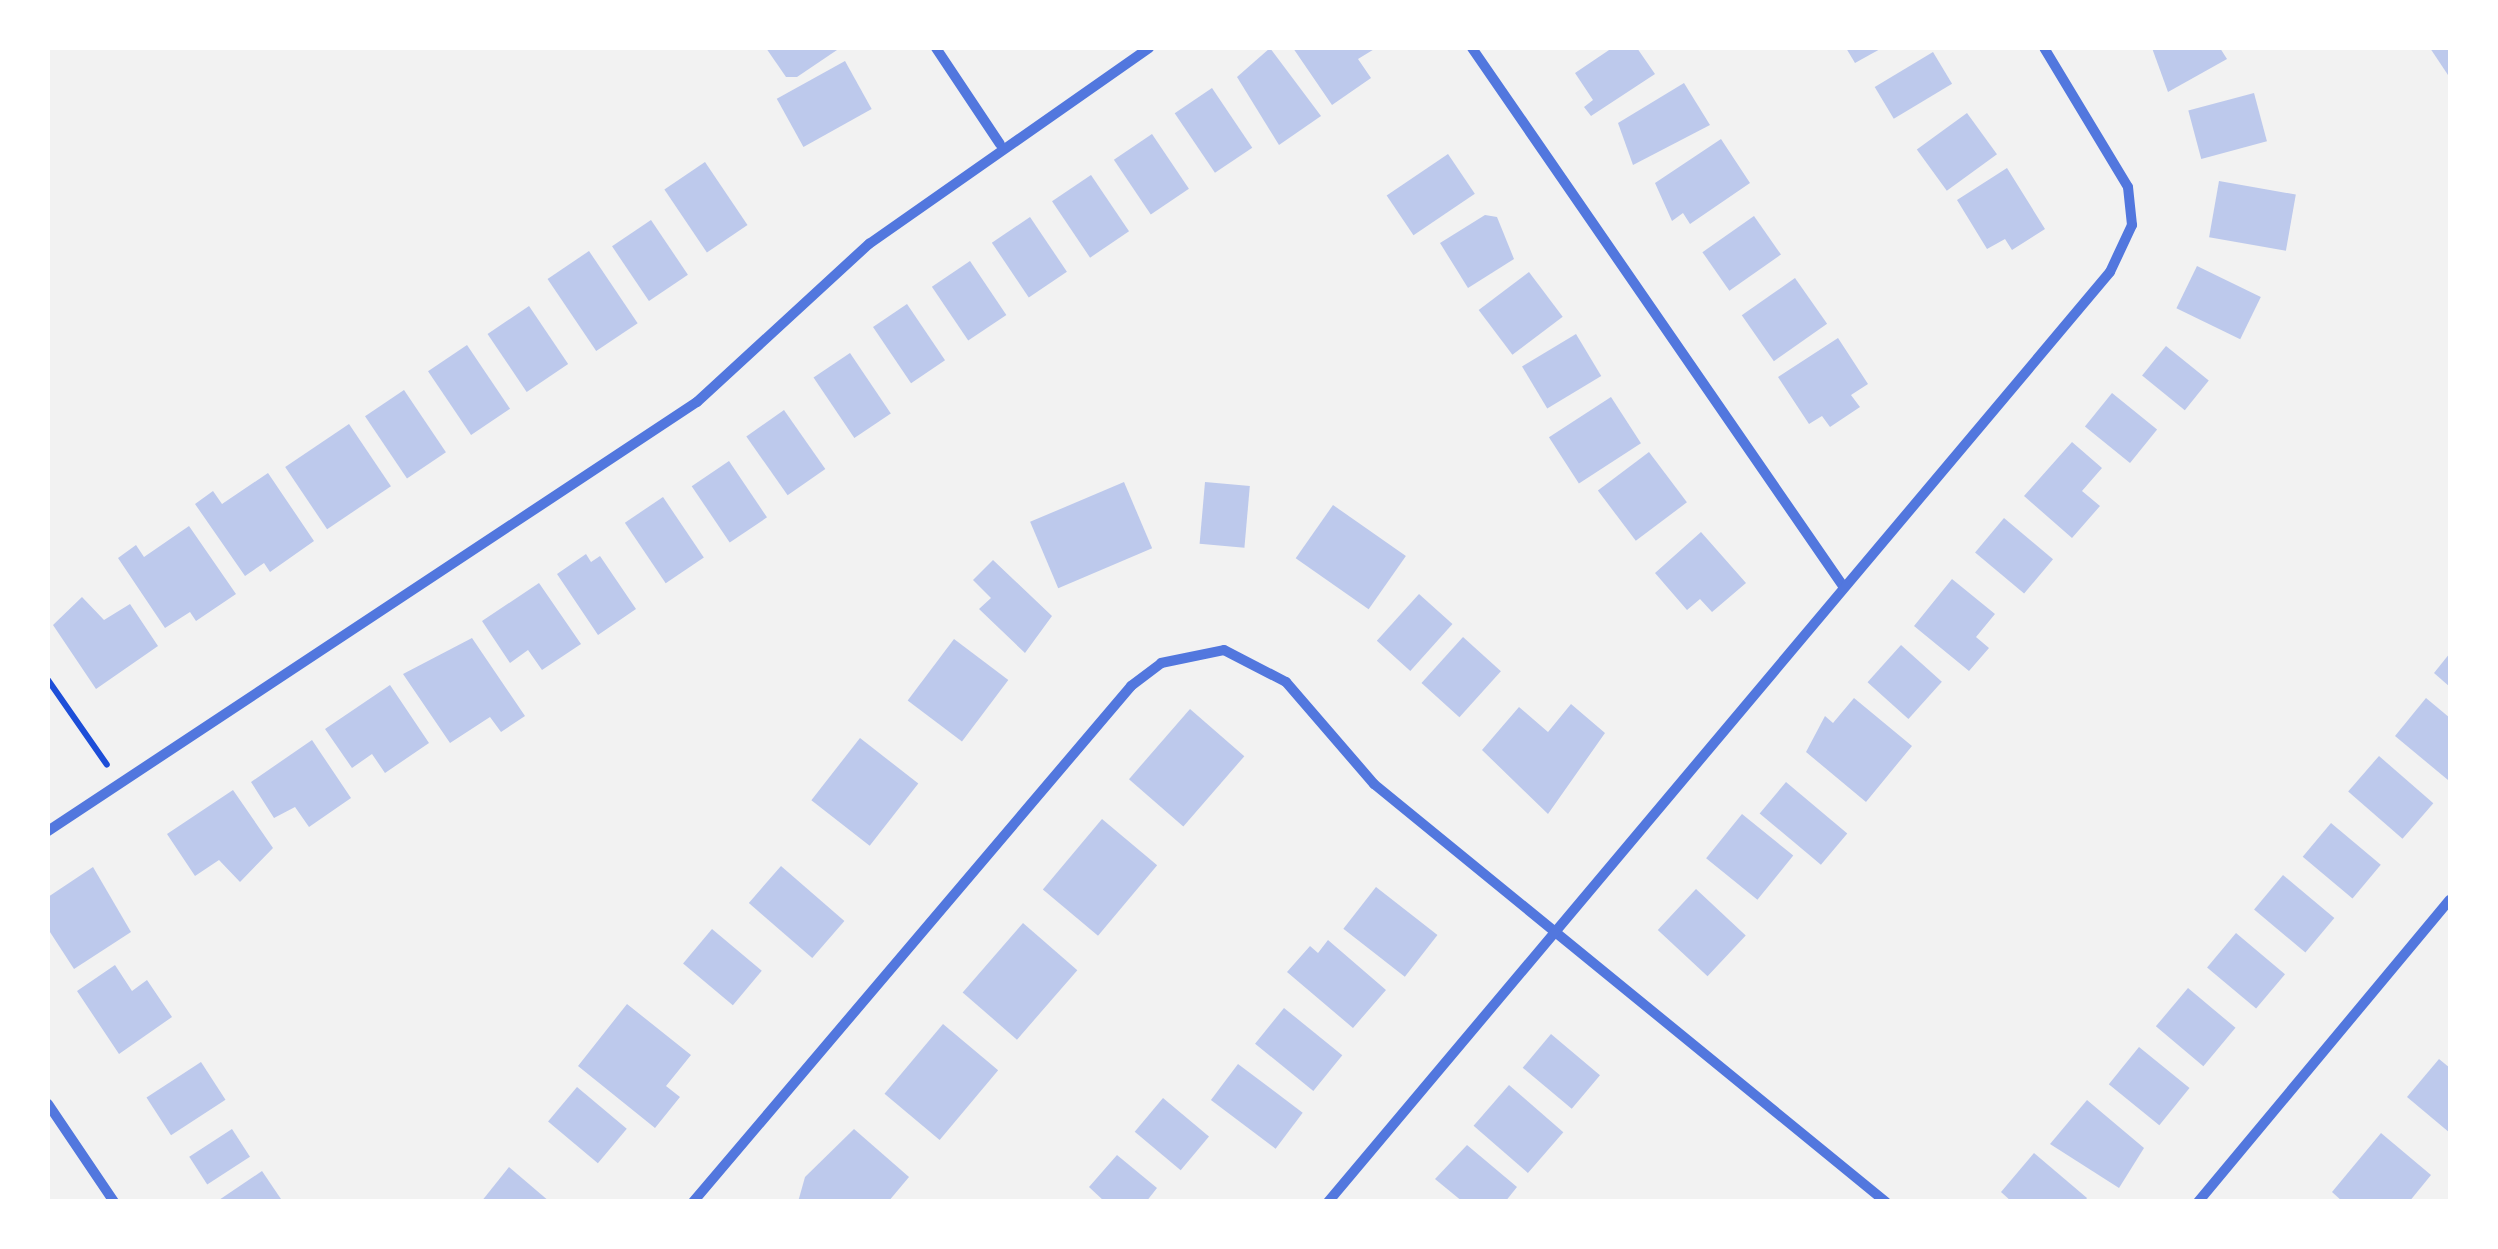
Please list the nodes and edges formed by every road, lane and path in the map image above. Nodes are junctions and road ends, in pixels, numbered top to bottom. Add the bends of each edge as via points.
1 (936, 48) edge
2 (1149, 48) edge
3 (1472, 48) edge
4 (2044, 48) edge
5 (1000, 144) junction
6 (1842, 586) junction
7 (48, 680) edge
8 (120, 782) junction
9 (48, 830) edge
10 (2450, 900) edge
11 (1554, 932) junction
12 (48, 1104) edge
13 (114, 1202) edge
14 (693, 1202) edge
15 (1328, 1202) edge
16 (1886, 1202) edge
17 (2198, 1202) edge

1 - 5 street
2 - 5 street
3 - 6 street
4 - 6 street via 2125,178 2132,225 2123,250
5 - 8 street via 869,244 696,402
6 - 11 street
7 - 8 path
8 - 9 street
10 - 17 street
11 - 14 street via 1374,784 1286,682 1224,650 1194,651 1131,686
11 - 15 street
11 - 16 street
12 - 13 street

